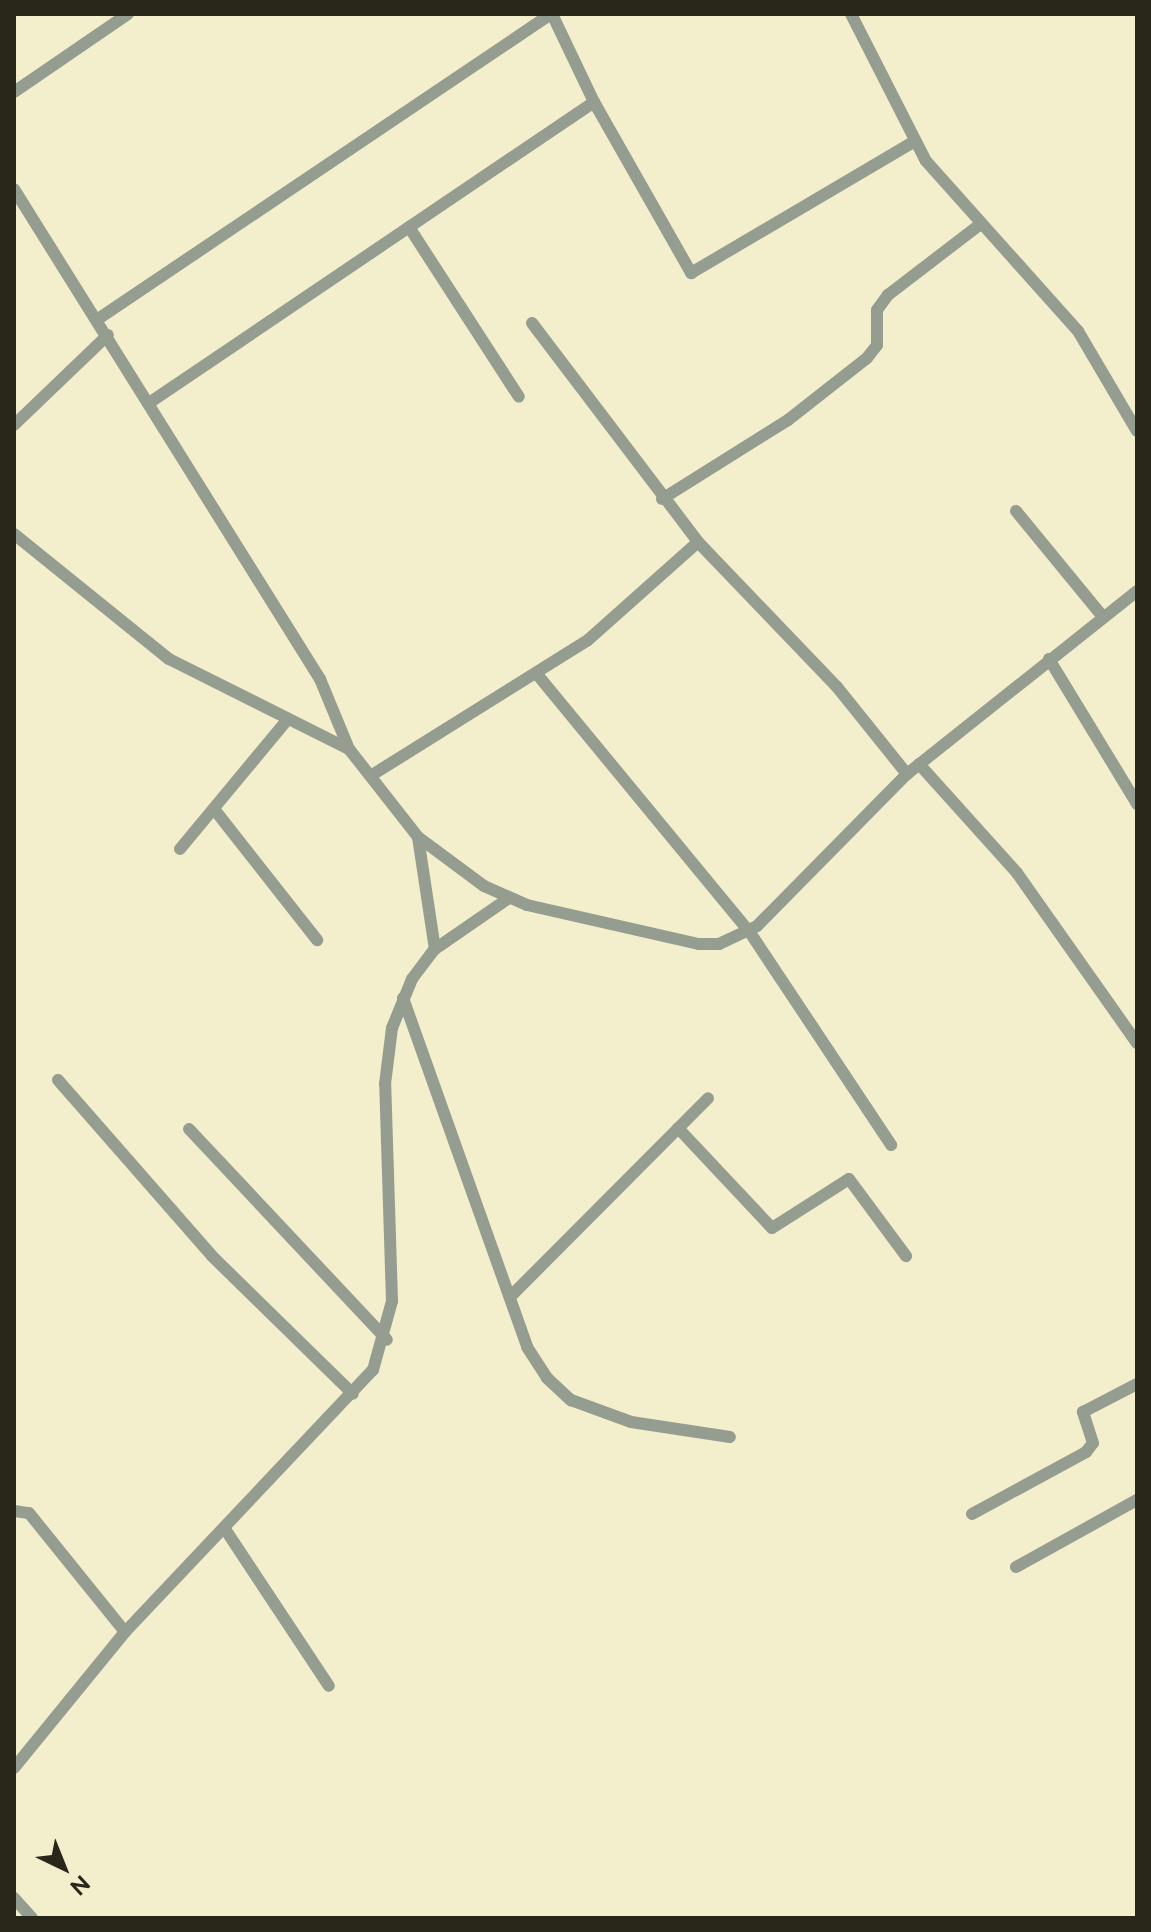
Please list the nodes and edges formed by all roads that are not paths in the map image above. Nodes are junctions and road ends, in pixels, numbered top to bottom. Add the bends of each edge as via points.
1 (128, 14) edge
2 (552, 14) edge
3 (851, 14) edge
4 (14, 92) edge
5 (594, 102) junction
6 (915, 141) junction
7 (14, 189) edge
8 (978, 226) junction
9 (409, 227) junction
10 (98, 319) junction
11 (532, 323) dead end
12 (108, 335) junction
13 (519, 397) dead end
14 (149, 403) junction
15 (14, 425) edge
16 (1137, 431) edge
17 (662, 499) junction
18 (1016, 511) dead end
19 (14, 534) edge
20 (698, 542) junction
21 (1137, 591) edge
22 (1103, 617) junction
23 (1049, 659) junction
24 (536, 673) junction
25 (287, 720) junction
26 (349, 749) junction
27 (919, 764) junction
28 (907, 774) junction
29 (372, 775) junction
30 (1137, 804) edge
31 (214, 809) junction
32 (418, 837) junction
33 (180, 849) dead end
34 (509, 898) junction
35 (749, 931) junction
36 (317, 940) dead end
37 (435, 949) junction
38 (403, 998) junction
39 (1137, 1043) edge
40 (58, 1080) dead end
41 (708, 1098) dead end
42 (678, 1128) junction
43 (189, 1129) dead end
44 (891, 1145) dead end
45 (906, 1256) dead end
46 (511, 1296) junction
47 (387, 1340) junction
48 (1137, 1384) edge
49 (353, 1394) junction
50 (730, 1437) dead end
51 (1137, 1500) edge
52 (14, 1511) edge
53 (972, 1514) dead end
54 (225, 1529) junction
55 (1016, 1567) dead end
56 (125, 1632) junction
57 (329, 1686) dead end
58 (14, 1768) edge
59 (14, 1898) edge
60 (32, 1918) edge

1 - 4 street
2 - 5 street
2 - 10 street
3 - 6 street
5 - 6 street via 691,273
5 - 9 street
6 - 8 street
7 - 10 street
8 - 16 street via 1078,331
8 - 17 street via 888,295 876,317 877,345 867,358 788,420
9 - 13 street
9 - 14 street
10 - 12 street
11 - 17 street
12 - 14 street
12 - 15 street
14 - 26 street via 320,679
17 - 20 street
18 - 22 street
19 - 25 street via 169,659
20 - 24 street via 588,640
20 - 28 street via 837,687
21 - 22 street
22 - 23 street
23 - 27 street
23 - 30 street
24 - 29 street
24 - 35 street
25 - 26 street
25 - 31 street
26 - 29 street
27 - 28 street
27 - 39 street via 1017,873
28 - 35 street
29 - 32 street
31 - 33 street
31 - 36 street
32 - 34 street
32 - 37 street
34 - 35 street via 679,942 719,944
34 - 37 street
35 - 44 street
37 - 38 street
38 - 46 street
38 - 47 street via 385,1084
40 - 49 street via 212,1256
41 - 42 street
42 - 45 street via 772,1228 843,1178
42 - 46 street
43 - 47 street
46 - 50 street via 527,1347 571,1400 644,1425
47 - 49 street
48 - 53 street via 1083,1412 1093,1443 1086,1452
49 - 54 street
51 - 55 street
52 - 56 street via 29,1513
54 - 56 street
54 - 57 street
56 - 58 street
59 - 60 street

